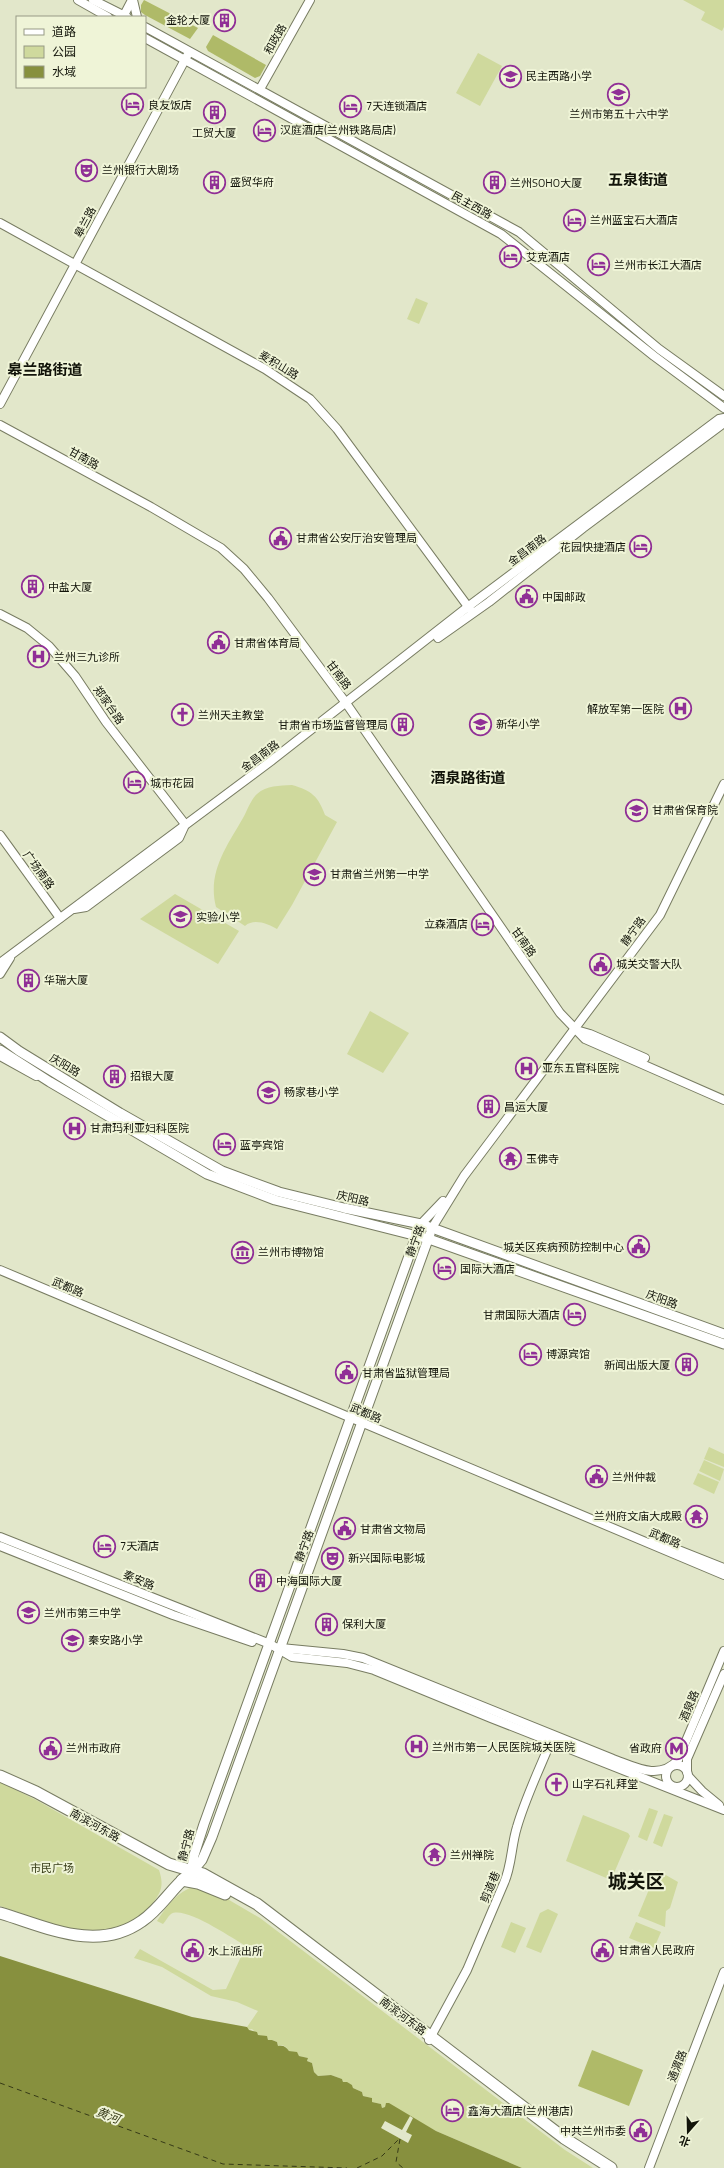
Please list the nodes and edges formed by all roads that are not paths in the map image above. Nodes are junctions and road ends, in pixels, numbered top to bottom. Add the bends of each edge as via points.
1 (78, 0) edge
2 (93, 0) edge
3 (133, 0) edge
4 (310, 0) edge
5 (106, 16) edge
6 (124, 16) edge
7 (137, 16) edge
8 (146, 27) edge
9 (146, 39) edge
10 (190, 50) junction
11 (185, 60) junction
12 (260, 89) junction
13 (0, 223) edge
14 (75, 265) junction
15 (724, 396) edge
16 (0, 404) edge
17 (724, 408) edge
18 (724, 418) edge
19 (724, 423) edge
20 (0, 425) edge
21 (471, 609) junction
22 (0, 614) edge
23 (346, 703) junction
24 (724, 784) edge
25 (185, 824) junction
26 (0, 835) edge
27 (60, 918) junction
28 (23, 945) junction
29 (0, 955) edge
30 (0, 963) edge
31 (0, 974) edge
32 (575, 1030) junction
33 (0, 1031) edge
34 (0, 1037) edge
35 (0, 1050) edge
36 (19, 1051) junction
37 (0, 1056) edge
38 (50, 1082) junction
39 (724, 1094) edge
40 (724, 1100) edge
41 (452, 1192) junction
42 (421, 1224) junction
43 (432, 1228) junction
44 (417, 1235) junction
45 (429, 1239) junction
46 (0, 1265) edge
47 (0, 1270) edge
48 (724, 1334) edge
49 (724, 1344) edge
50 (352, 1417) junction
51 (362, 1421) junction
52 (0, 1537) edge
53 (0, 1546) edge
54 (724, 1568) edge
55 (724, 1575) edge
56 (270, 1644) junction
57 (280, 1648) junction
58 (724, 1651) edge
59 (724, 1674) edge
60 (552, 1738) junction
61 (671, 1768) junction
62 (687, 1774) junction
63 (0, 1776) edge
64 (653, 1782) junction
65 (674, 1787) junction
66 (690, 1797) junction
67 (724, 1809) edge
68 (191, 1873) junction
69 (182, 1880) junction
70 (0, 1913) edge
71 (724, 1972) edge
72 (430, 2039) junction
73 (600, 2168) edge
74 (611, 2168) edge
75 (649, 2168) edge

1 - 5 street
2 - 6 street
3 - 6 street
3 - 7 street
4 - 12 street, 和政路
8 - 10 street, 民主西路
9 - 11 street, 民主西路
10 - 11 street, 皋兰路
10 - 12 street, 民主西路
11 - 14 street, 皋兰路
11 - 17 street, 民主西路 via 501,234 654,356
12 - 15 street, 民主西路 via 519,232 653,344
13 - 14 street, 麦积山路
14 - 16 street, 皋兰路
14 - 21 street, 麦积山路 via 265,369 310,399 337,430
18 - 21 street, 金昌南路 via 719,419 630,484
19 - 21 street, 金昌南路 via 489,602
20 - 23 street, 甘南路 via 221,548 244,569 268,598
21 - 23 street, 金昌南路
22 - 25 street, 郑家台路 via 27,628 49,646 75,676 106,722
23 - 25 street, 金昌南路
23 - 32 street, 甘南路 via 560,1013
24 - 32 street, 静宁路 via 660,915
25 - 27 street, 金昌南路
26 - 27 street, 广场南路
27 - 28 street, 金昌南路
28 - 29 street
28 - 30 street, 金昌南路
28 - 31 street
32 - 39 street via 590,1034
32 - 40 street, 甘南路 via 585,1039
32 - 41 street, 静宁路
33 - 36 street
34 - 36 main road, 庆阳路
35 - 38 main road, 庆阳路
36 - 42 main road, 庆阳路 via 222,1171 279,1192
37 - 38 street via 23,1071
38 - 44 main road, 庆阳路 via 207,1174 275,1200
41 - 42 street, 静宁路
41 - 43 street, 静宁路
42 - 43 main road, 庆阳路
42 - 44 main road, 静宁路
43 - 45 main road, 静宁路
43 - 48 main road, 庆阳路
44 - 45 main road, 庆阳路
44 - 50 main road, 静宁路
45 - 49 main road, 庆阳路
45 - 51 main road, 静宁路
46 - 50 street, 武都路
47 - 50 street, 武都路
50 - 51 street, 武都路
50 - 56 main road, 静宁路
51 - 54 street, 武都路
51 - 55 street, 武都路
51 - 57 main road, 静宁路
52 - 56 street, 秦安路
53 - 56 street, 秦安路 via 174,1615 262,1646
56 - 57 street, 秦安路
56 - 68 main road, 静宁路 via 196,1849
57 - 60 street, 秦安路 via 292,1657 347,1663 374,1670 491,1718
57 - 68 main road, 静宁路 via 212,1837 202,1860
58 - 61 street, 酒泉路 via 683,1750
59 - 62 street, 酒泉路 via 687,1758
60 - 61 street via 645,1771
60 - 64 street
60 - 72 street, 剪道巷 via 520,1816 509,1873 467,1970
61 - 62 street via 680,1766
61 - 65 street via 667,1773 667,1780
62 - 65 street via 685,1784
62 - 67 street via 702,1792
63 - 68 highway, 南滨河东路 via 36,1792 169,1864
64 - 65 street
64 - 66 street
65 - 66 street
66 - 67 street
68 - 69 highway
68 - 72 highway, 南滨河东路 via 203,1874 257,1904
69 - 70 highway via 142,1921 129,1930 106,1937 70,1935
69 - 72 highway, 南滨河东路 via 212,1888 250,1907
71 - 75 street, 通渭路
72 - 73 highway, 南滨河东路 via 551,2135
72 - 74 highway, 南滨河东路 via 564,2138

